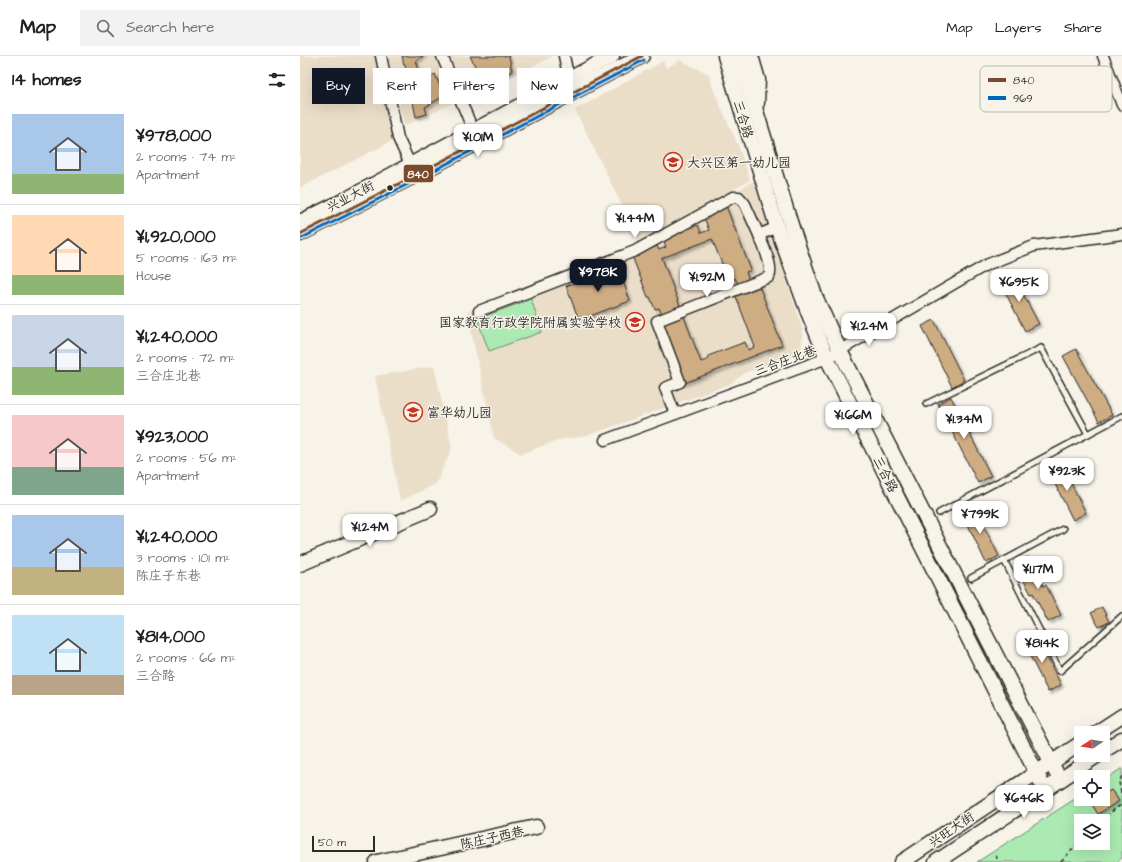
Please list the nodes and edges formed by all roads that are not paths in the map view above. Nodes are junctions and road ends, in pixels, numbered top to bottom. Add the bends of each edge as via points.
1 (381, 56) edge
2 (442, 56) edge
3 (564, 56) edge
4 (612, 56) edge
5 (722, 56) edge
6 (725, 56) edge
7 (739, 56) edge
8 (751, 56) edge
9 (1103, 56) edge
10 (643, 57) edge
11 (1107, 66) edge
12 (567, 68) edge
13 (573, 77) edge
14 (1112, 79) edge
15 (733, 81) junction
16 (522, 104) edge
17 (1122, 105) edge
18 (757, 115) junction
19 (474, 130) junction
20 (410, 164) junction
21 (300, 222) edge
22 (777, 227) junction
23 (300, 234) edge
24 (1122, 234) edge
25 (759, 235) junction
26 (479, 311) dead end
27 (834, 354) junction
28 (926, 404) dead end
29 (675, 414) junction
30 (1122, 416) edge
31 (1088, 434) junction
32 (604, 440) dead end
33 (430, 509) dead end
34 (939, 513) dead end
35 (1063, 529) dead end
36 (1004, 560) junction
37 (300, 564) edge
38 (971, 578) dead end
39 (1122, 616) edge
40 (1122, 716) edge
41 (1107, 726) edge
42 (1122, 739) edge
43 (1110, 747) edge
44 (1074, 748) edge
45 (1087, 762) edge
46 (1051, 763) junction
47 (1036, 773) junction
48 (1060, 780) junction
49 (1045, 790) junction
50 (536, 827) dead end
51 (377, 862) edge
52 (902, 862) edge
53 (936, 862) edge

1 - 20 street via 398,138
2 - 19 street
3 - 12 street
4 - 13 street, 兴业大街
5 - 15 street
6 - 15 street, 三合路
7 - 18 street, 三合路
8 - 18 street via 758,80
9 - 11 street
10 - 23 street, 兴业大街
14 - 17 street
15 - 22 street, 三合路
16 - 19 street, 兴业大街
18 - 27 street, 三合路
19 - 20 street, 兴业大街
20 - 21 street, 兴业大街
22 - 25 street
22 - 27 street, 三合路 via 808,312
24 - 27 street, 三合庄北巷 via 1034,246 1012,254 986,265
25 - 26 street via 745,204 740,197 733,196 634,251
25 - 29 street via 770,267 769,277 657,321 680,382 666,388
27 - 29 street, 三合庄北巷
27 - 46 street, 三合路
27 - 47 street, 三合路
28 - 31 lane via 1041,348
29 - 32 street, 三合庄北巷
30 - 31 lane
31 - 34 lane
33 - 37 street
35 - 36 lane
36 - 38 lane
36 - 39 lane via 1060,671
40 - 41 street
42 - 43 street
44 - 46 street, 兴旺大街
45 - 48 street, 兴旺大街
46 - 47 street, 兴旺大街
46 - 48 street, 三合路
47 - 49 street, 三合路
47 - 52 street, 兴旺大街
48 - 49 street, 兴旺大街
49 - 53 street, 兴旺大街
50 - 51 street, 陈庄子西巷

